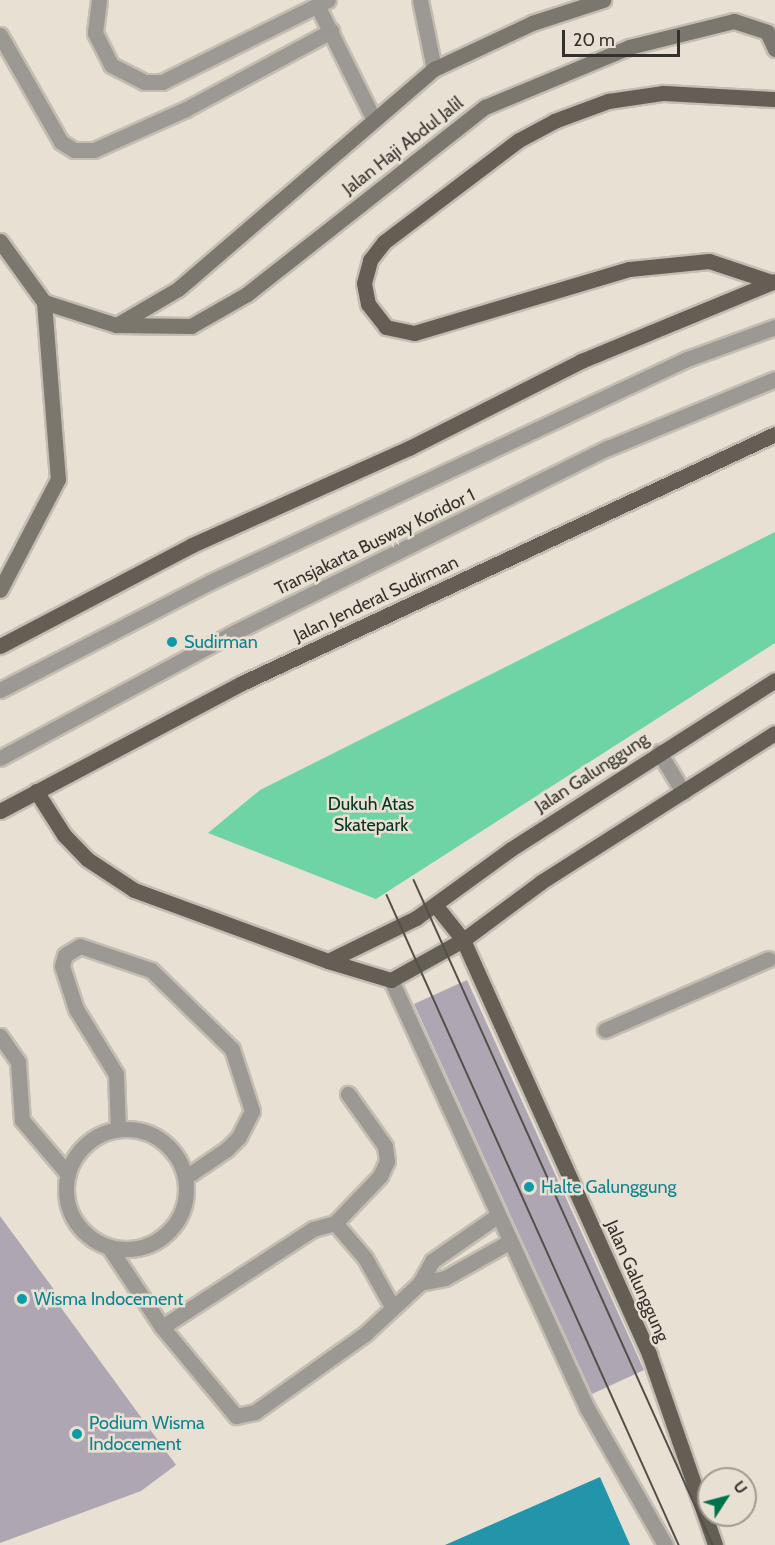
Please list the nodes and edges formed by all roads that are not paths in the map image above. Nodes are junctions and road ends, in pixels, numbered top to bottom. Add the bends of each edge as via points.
1 (99, 0) edge
2 (420, 0) edge
3 (603, 0) edge
4 (323, 2) edge
5 (331, 31) junction
6 (0, 36) edge
7 (775, 50) edge
8 (434, 69) junction
9 (775, 99) edge
10 (374, 120) junction
11 (0, 242) edge
12 (774, 282) edge
13 (44, 302) junction
14 (116, 325) junction
15 (775, 327) edge
16 (775, 379) edge
17 (775, 434) edge
18 (0, 590) edge
19 (0, 646) edge
20 (775, 680) edge
21 (0, 690) edge
22 (775, 733) edge
23 (659, 752) junction
24 (0, 758) edge
25 (36, 791) junction
26 (683, 792) junction
27 (0, 811) edge
28 (436, 906) junction
29 (463, 940) junction
30 (768, 958) dead end
31 (328, 962) junction
32 (391, 980) junction
33 (605, 1030) dead end
34 (0, 1036) edge
35 (348, 1094) dead end
36 (118, 1129) junction
37 (68, 1174) junction
38 (186, 1177) junction
39 (497, 1216) junction
40 (335, 1223) junction
41 (509, 1242) junction
42 (109, 1247) junction
43 (420, 1283) junction
44 (393, 1308) junction
45 (162, 1327) junction
46 (665, 1545) edge
47 (716, 1545) edge

1 - 4 lane via 95,33 100,50 111,65 144,82 180,76
2 - 8 lane
3 - 8 street, Jalan Haji Abdul Jalil via 532,23
4 - 5 lane
5 - 6 lane via 186,109 94,150 74,150 61,141
5 - 10 lane
7 - 14 street, Jalan Haji Abdul Jalil via 767,32 734,21 629,47 485,107 247,294 191,326
8 - 10 street, Jalan Haji Abdul Jalil
9 - 12 main road via 663,93 608,101 554,121 519,140 384,242 370,260 364,283 368,304 386,327 414,333 629,270 709,261
10 - 14 street, Jalan Haji Abdul Jalil via 178,289
11 - 13 street
12 - 19 main road via 581,361 409,448 192,545
13 - 14 street, Jalan Haji Abdul Jalil
13 - 18 street via 58,479
15 - 21 lane, Transjakarta Busway Koridor 1 via 676,364 210,582
16 - 24 lane, Transjakarta Busway Koridor 1 via 608,448 237,631
17 - 25 main road, Jalan Jenderal Sudirman via 242,683
20 - 23 main road, Jalan Galunggung
22 - 26 main road
23 - 26 lane
23 - 28 main road, Jalan Galunggung via 511,849
25 - 27 main road, Jalan Jenderal Sudirman
25 - 31 main road via 64,835 87,859 134,890
26 - 29 main road via 541,882
28 - 29 main road, Jalan Galunggung
28 - 31 main road, Jalan Galunggung via 388,935
29 - 32 main road
29 - 47 main road, Jalan Galunggung via 649,1354
30 - 33 lane
31 - 32 main road
32 - 39 lane
34 - 37 lane via 18,1062 22,1120
35 - 40 lane via 375,1127 385,1146 387,1161 380,1176
36 - 37 lane via 87,1144
36 - 38 lane via 136,1130 168,1146
36 - 38 lane via 116,1074 75,1009 62,966 65,955 80,945 151,970 232,1049 252,1111 239,1137
37 - 42 lane via 70,1210 92,1239
38 - 42 lane via 183,1208 167,1234 140,1248
39 - 41 lane
39 - 43 lane via 432,1261
40 - 44 lane via 365,1258
40 - 45 lane via 313,1229
41 - 43 lane via 445,1278
41 - 46 lane via 587,1408
42 - 45 lane
43 - 44 lane
44 - 45 lane via 365,1334 255,1412 236,1416

